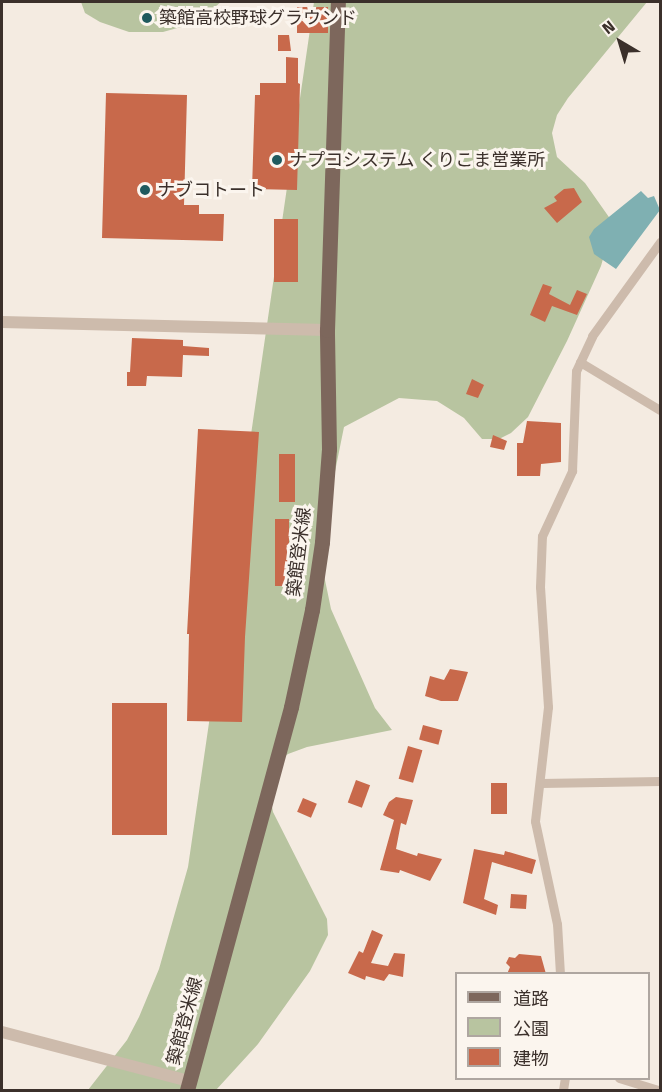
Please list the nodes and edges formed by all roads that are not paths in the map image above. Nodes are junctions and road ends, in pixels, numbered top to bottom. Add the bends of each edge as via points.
1 (338, 2) edge
2 (660, 242) edge
3 (2, 322) edge
4 (327, 330) junction
5 (580, 362) junction
6 (660, 410) edge
7 (660, 781) edge
8 (541, 783) junction
9 (560, 972) edge
10 (2, 1032) edge
11 (626, 1080) edge
12 (188, 1086) edge
13 (658, 1090) edge

1 - 4 main road, 築館登米線
2 - 5 street via 592,336
3 - 4 street
4 - 12 main road, 築館登米線 via 329,449 312,610 291,707
5 - 6 street
5 - 8 street via 576,371 572,471 542,536 540,587 548,707
7 - 8 street
8 - 9 street via 535,821 557,924
10 - 12 street
11 - 13 street

